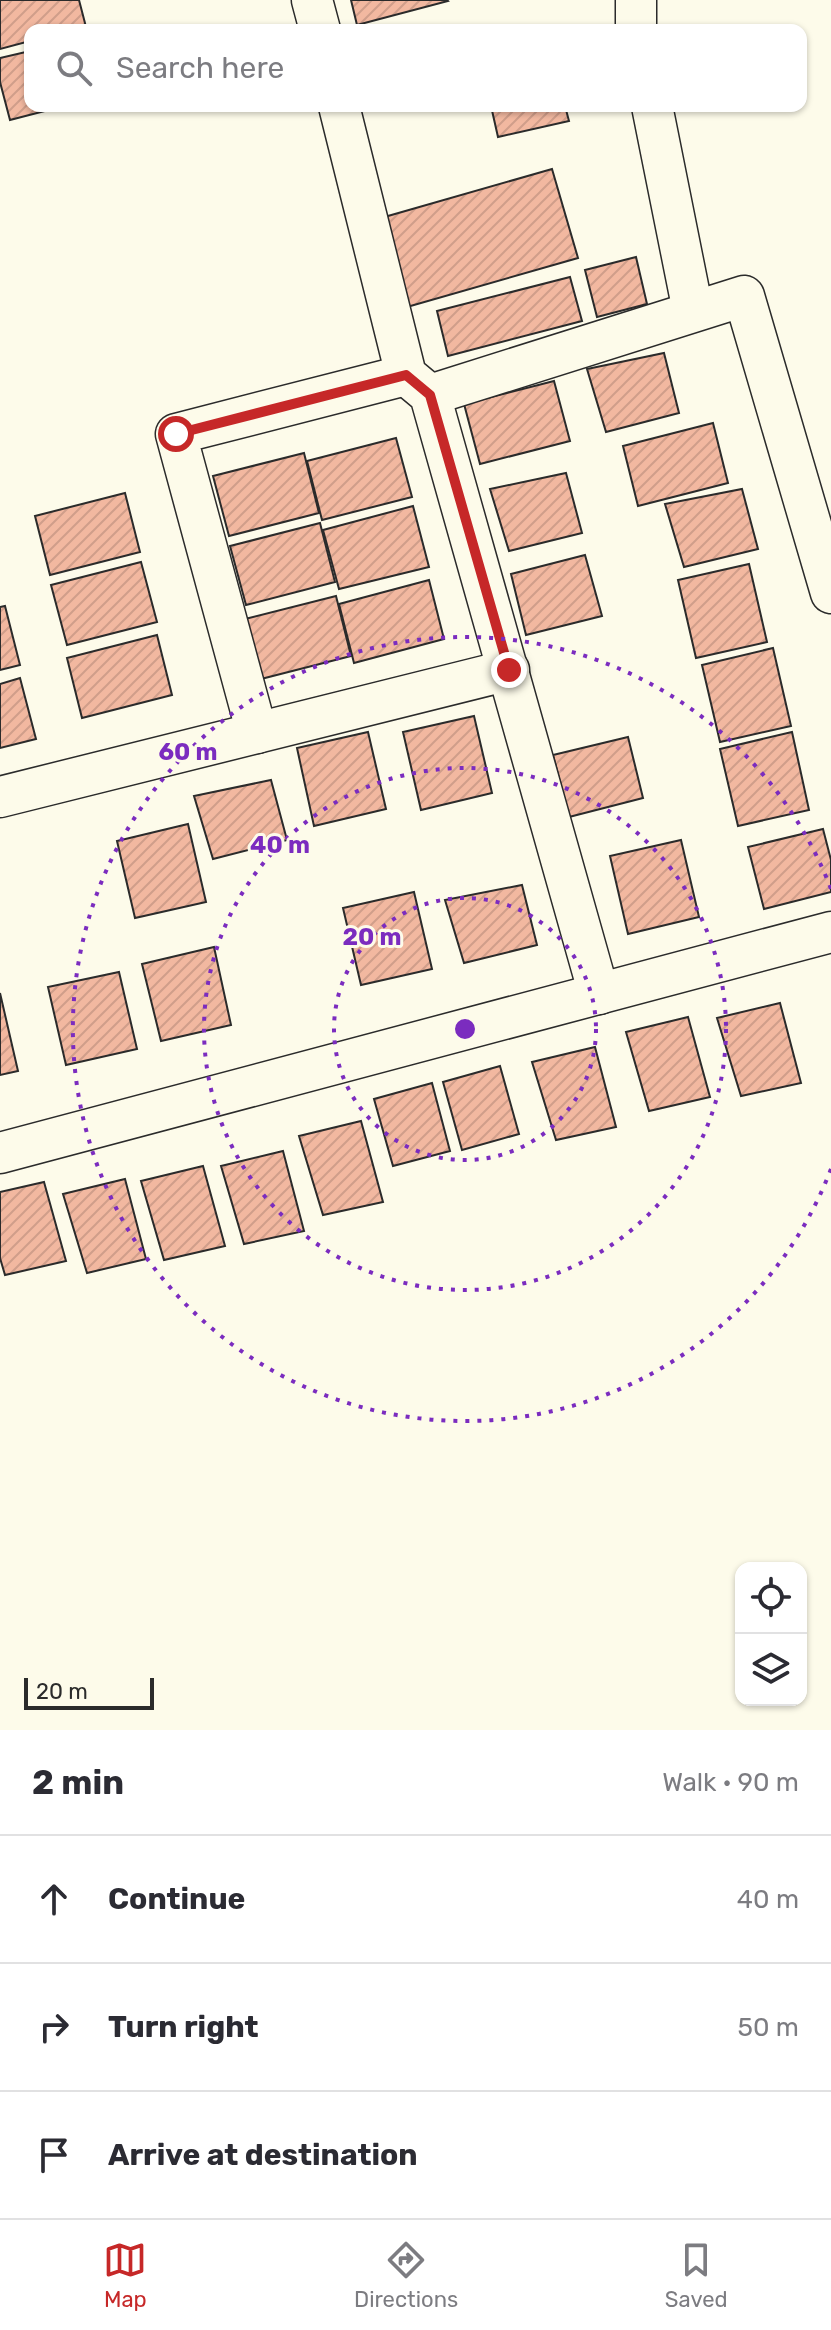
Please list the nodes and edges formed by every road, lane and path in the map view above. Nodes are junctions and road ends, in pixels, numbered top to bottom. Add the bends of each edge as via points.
1 (312, 0) edge
2 (636, 0) edge
3 (318, 24) edge
4 (636, 24) edge
5 (341, 112) edge
6 (653, 112) edge
7 (693, 311) junction
8 (418, 385) junction
9 (831, 593) edge
10 (509, 670) junction
11 (257, 733) junction
12 (0, 797) edge
13 (831, 932) edge
14 (599, 994) junction
15 (0, 1153) edge

1 - 3 street
2 - 4 street
5 - 8 street
6 - 7 street
7 - 8 street
7 - 9 street via 744,296
8 - 10 street
8 - 11 street via 176,434
10 - 11 street
10 - 14 street
11 - 12 street
13 - 14 street
14 - 15 street

